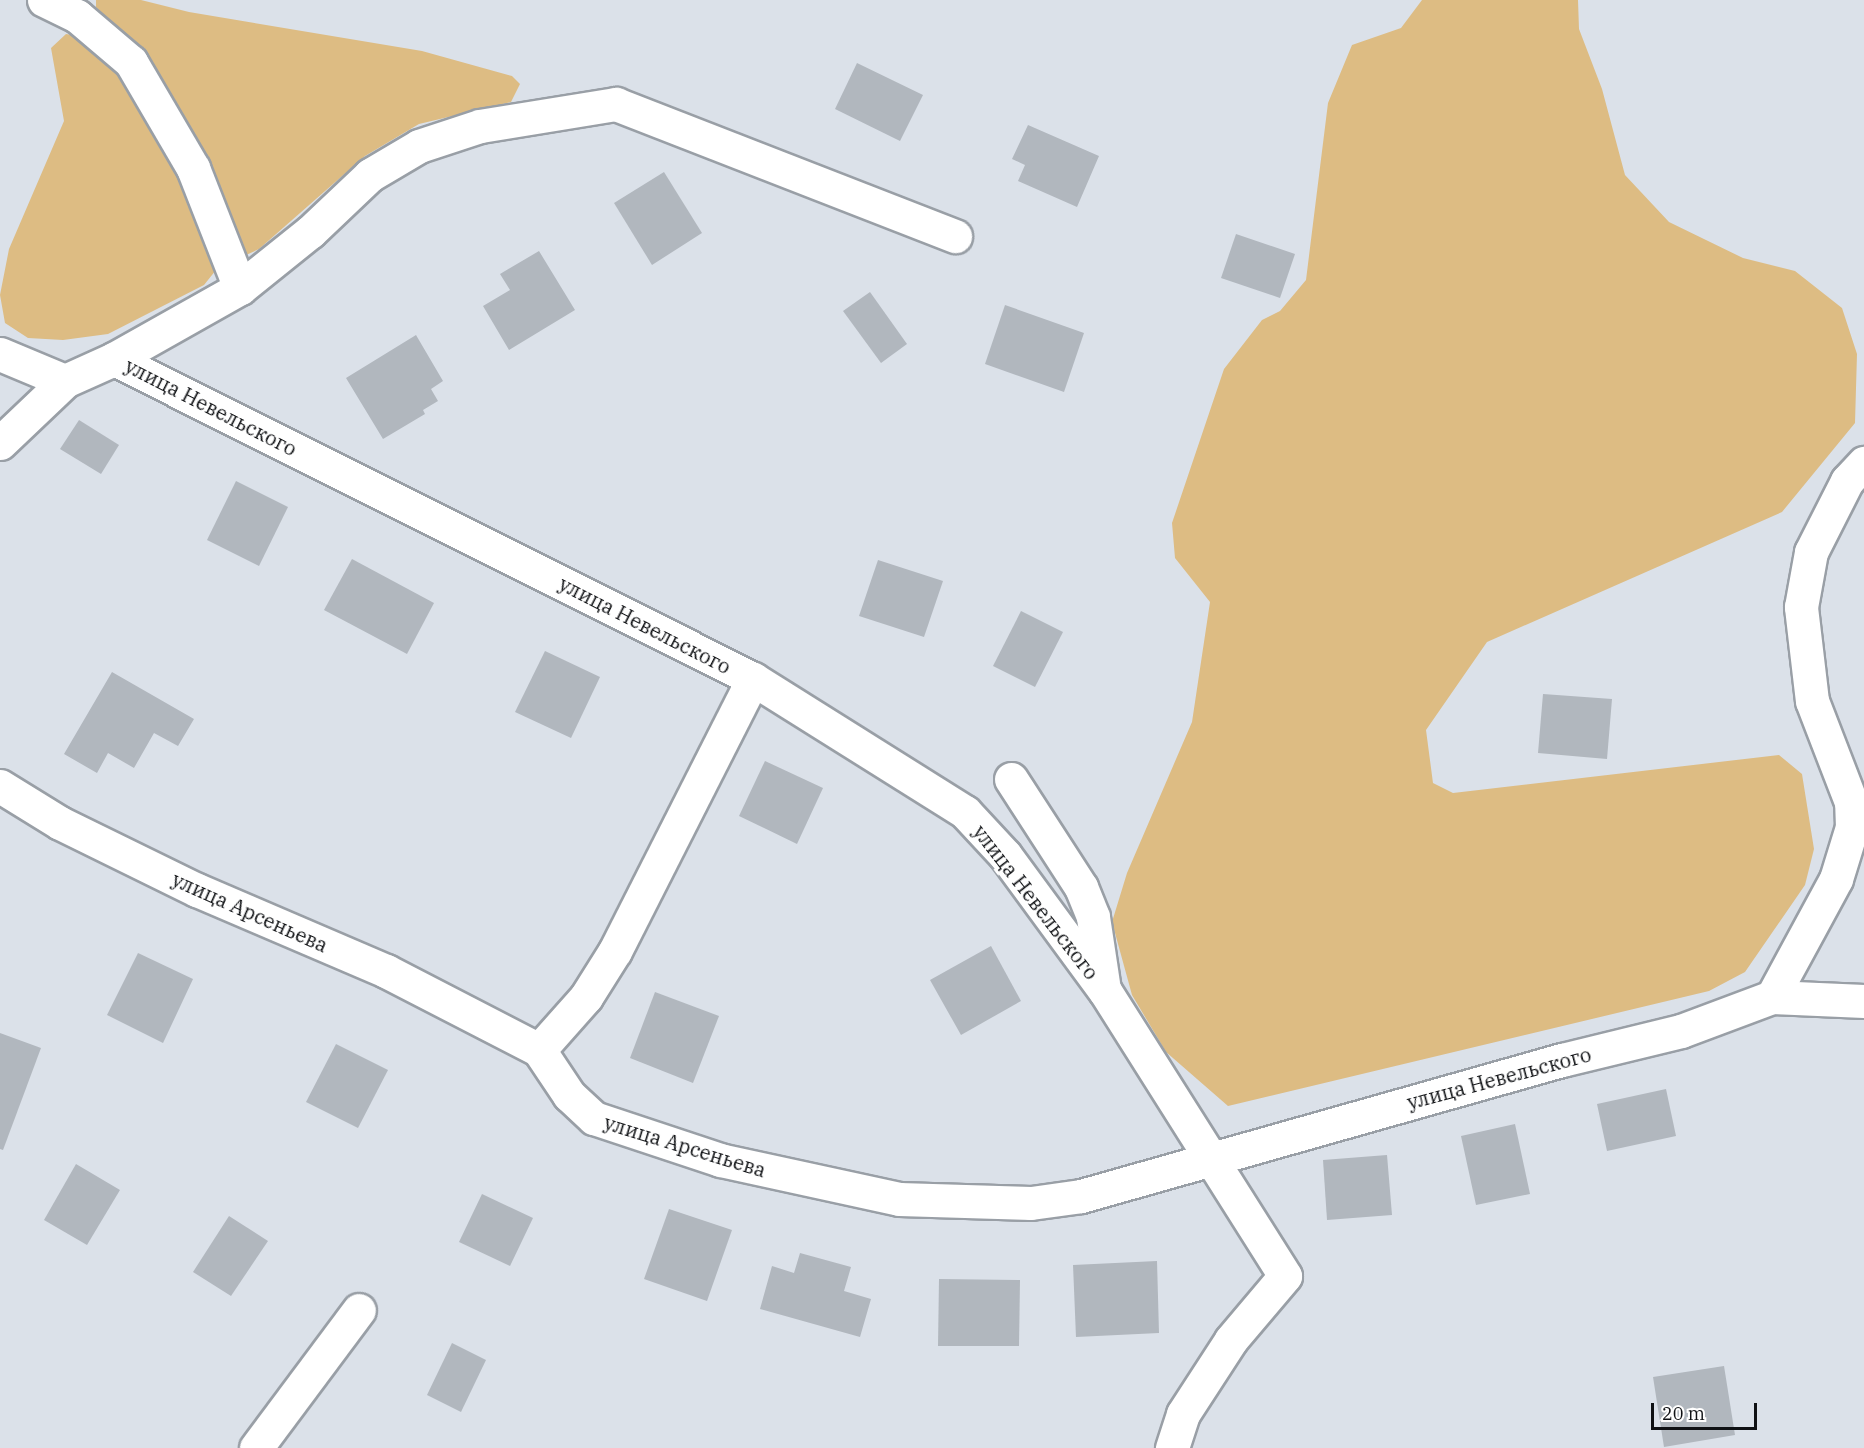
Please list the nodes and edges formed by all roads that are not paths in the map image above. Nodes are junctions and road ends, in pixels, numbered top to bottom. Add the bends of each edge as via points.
1 (44, 0) edge
2 (955, 236) dead end
3 (240, 288) junction
4 (0, 354) edge
5 (114, 359) junction
6 (65, 381) junction
7 (0, 443) edge
8 (1864, 463) edge
9 (753, 679) junction
10 (1011, 779) dead end
11 (0, 786) edge
12 (1105, 991) junction
13 (1772, 997) junction
14 (1864, 1001) edge
15 (539, 1050) junction
16 (1213, 1161) junction
17 (359, 1310) dead end
18 (256, 1448) edge
19 (1172, 1448) edge

1 - 3 street via 77,16 131,62 193,168
2 - 3 street via 616,104 480,126 419,146 370,176 310,232
3 - 5 street
4 - 6 street
5 - 6 street, улица Невельского
5 - 9 street, улица Невельского
6 - 7 street, улица Невельского
8 - 13 street via 1847,481 1811,552 1801,607 1812,701 1851,802 1852,827 1836,879
9 - 12 street, улица Невельского via 965,812 1005,855
9 - 15 street via 615,951 586,997
10 - 12 street via 1081,887 1093,917
11 - 15 street, улица Арсеньева via 70,829 197,890 386,971
12 - 16 street, улица Невельского
13 - 14 street, улица Невельского
13 - 16 street, улица Невельского via 1681,1031 1284,1137
15 - 16 street, улица Арсеньева via 569,1095 594,1118 720,1160 899,1199 1031,1203 1081,1196
16 - 19 street via 1285,1276 1232,1340 1183,1414
17 - 18 street

